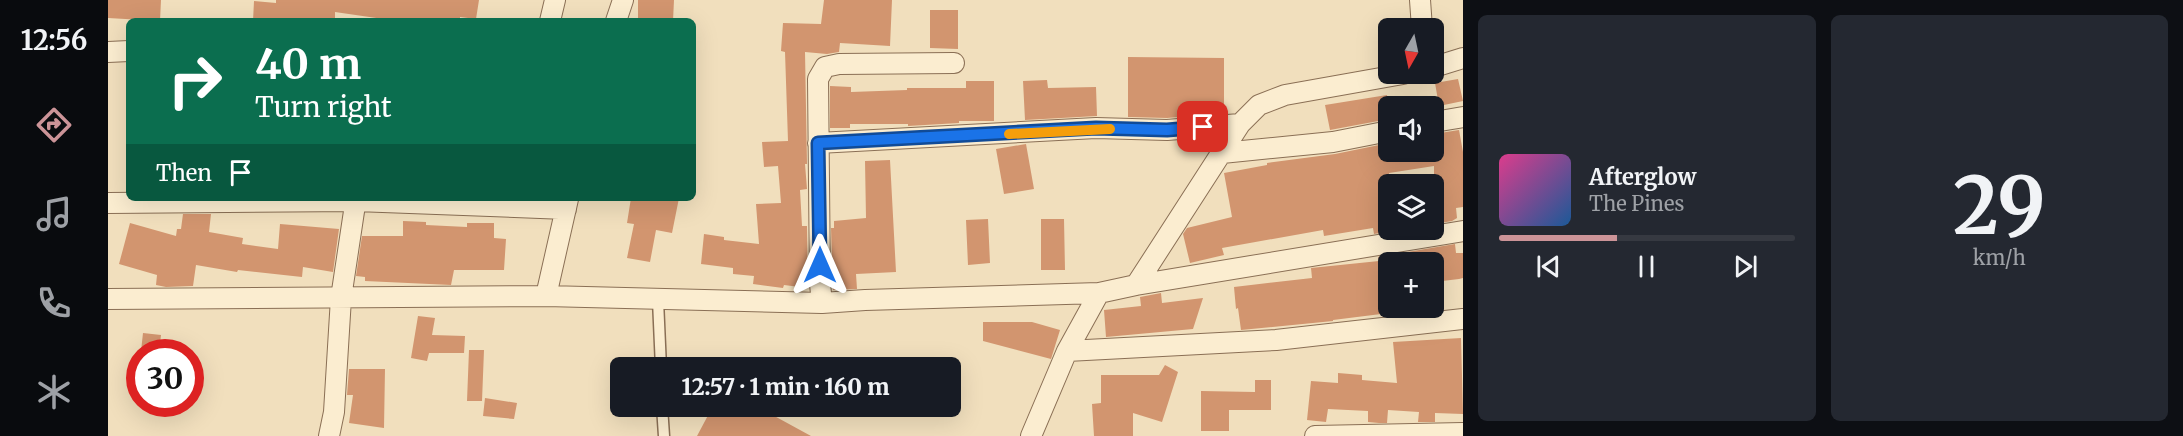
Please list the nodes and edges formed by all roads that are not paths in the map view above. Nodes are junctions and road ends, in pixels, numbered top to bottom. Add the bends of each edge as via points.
1 (555, 0) edge
2 (623, 0) edge
3 (1420, 0) edge
4 (551, 18) edge
5 (617, 18) edge
6 (1421, 18) edge
7 (126, 51) edge
8 (108, 52) edge
9 (1463, 58) edge
10 (954, 63) dead end
11 (1444, 64) edge
12 (1378, 78) edge
13 (1463, 117) edge
14 (1444, 120) edge
15 (1240, 124) junction
16 (1378, 133) edge
17 (818, 143) junction
18 (1222, 153) junction
19 (273, 201) edge
20 (356, 201) edge
21 (409, 201) edge
22 (108, 203) edge
23 (567, 204) edge
24 (1463, 231) edge
25 (1137, 285) junction
26 (1099, 293) junction
27 (546, 296) junction
28 (341, 298) junction
29 (108, 299) edge
30 (658, 300) junction
31 (822, 303) junction
32 (1463, 319) edge
33 (1067, 351) junction
34 (661, 357) edge
35 (663, 417) edge
36 (1463, 433) edge
37 (329, 436) edge
38 (664, 436) edge
39 (1031, 436) edge
40 (1315, 436) edge

1 - 4 street
2 - 5 street
3 - 6 street
7 - 8 street
9 - 11 street
10 - 17 street via 825,67 818,79
12 - 15 street via 1285,95 1259,105
13 - 14 street
15 - 17 street
15 - 18 street
16 - 18 street via 1333,142
17 - 31 street
18 - 25 street
19 - 22 street
20 - 28 street
21 - 23 street
23 - 27 street
24 - 25 street
25 - 26 street
26 - 31 street
26 - 33 street
27 - 28 street
27 - 30 street
28 - 29 street
28 - 37 street
30 - 31 street
30 - 34 lane
32 - 33 street via 1276,340
33 - 39 street
35 - 38 lane
36 - 40 street

